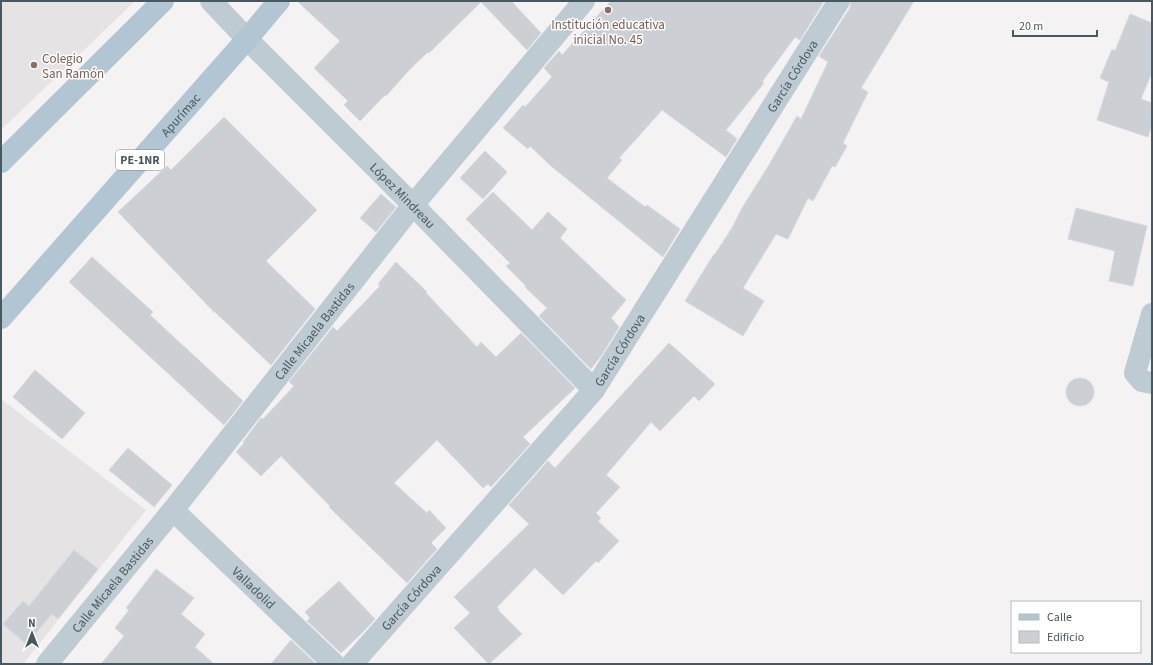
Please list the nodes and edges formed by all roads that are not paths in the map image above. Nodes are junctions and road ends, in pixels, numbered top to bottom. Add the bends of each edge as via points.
1 (163, 1) edge
2 (211, 1) edge
3 (278, 1) edge
4 (584, 1) edge
5 (838, 1) edge
6 (247, 39) junction
7 (1, 162) edge
8 (413, 205) junction
9 (1152, 314) edge
10 (1, 318) edge
11 (1143, 378) edge
12 (594, 390) junction
13 (173, 510) junction
14 (47, 664) edge
15 (334, 664) edge
16 (352, 664) edge

1 - 7 main road
2 - 6 street, López Mindreau
3 - 6 main road, Apurímac / PE-1NR
4 - 8 street, Calle Micaela Bastidas
5 - 12 street, García Córdova
6 - 8 street, López Mindreau
6 - 10 main road, Apurímac / PE-1NR
8 - 12 street, López Mindreau
8 - 13 street, Calle Micaela Bastidas
9 - 11 street
12 - 16 street, García Córdova
13 - 14 street, Calle Micaela Bastidas
13 - 15 street, Valladolid

